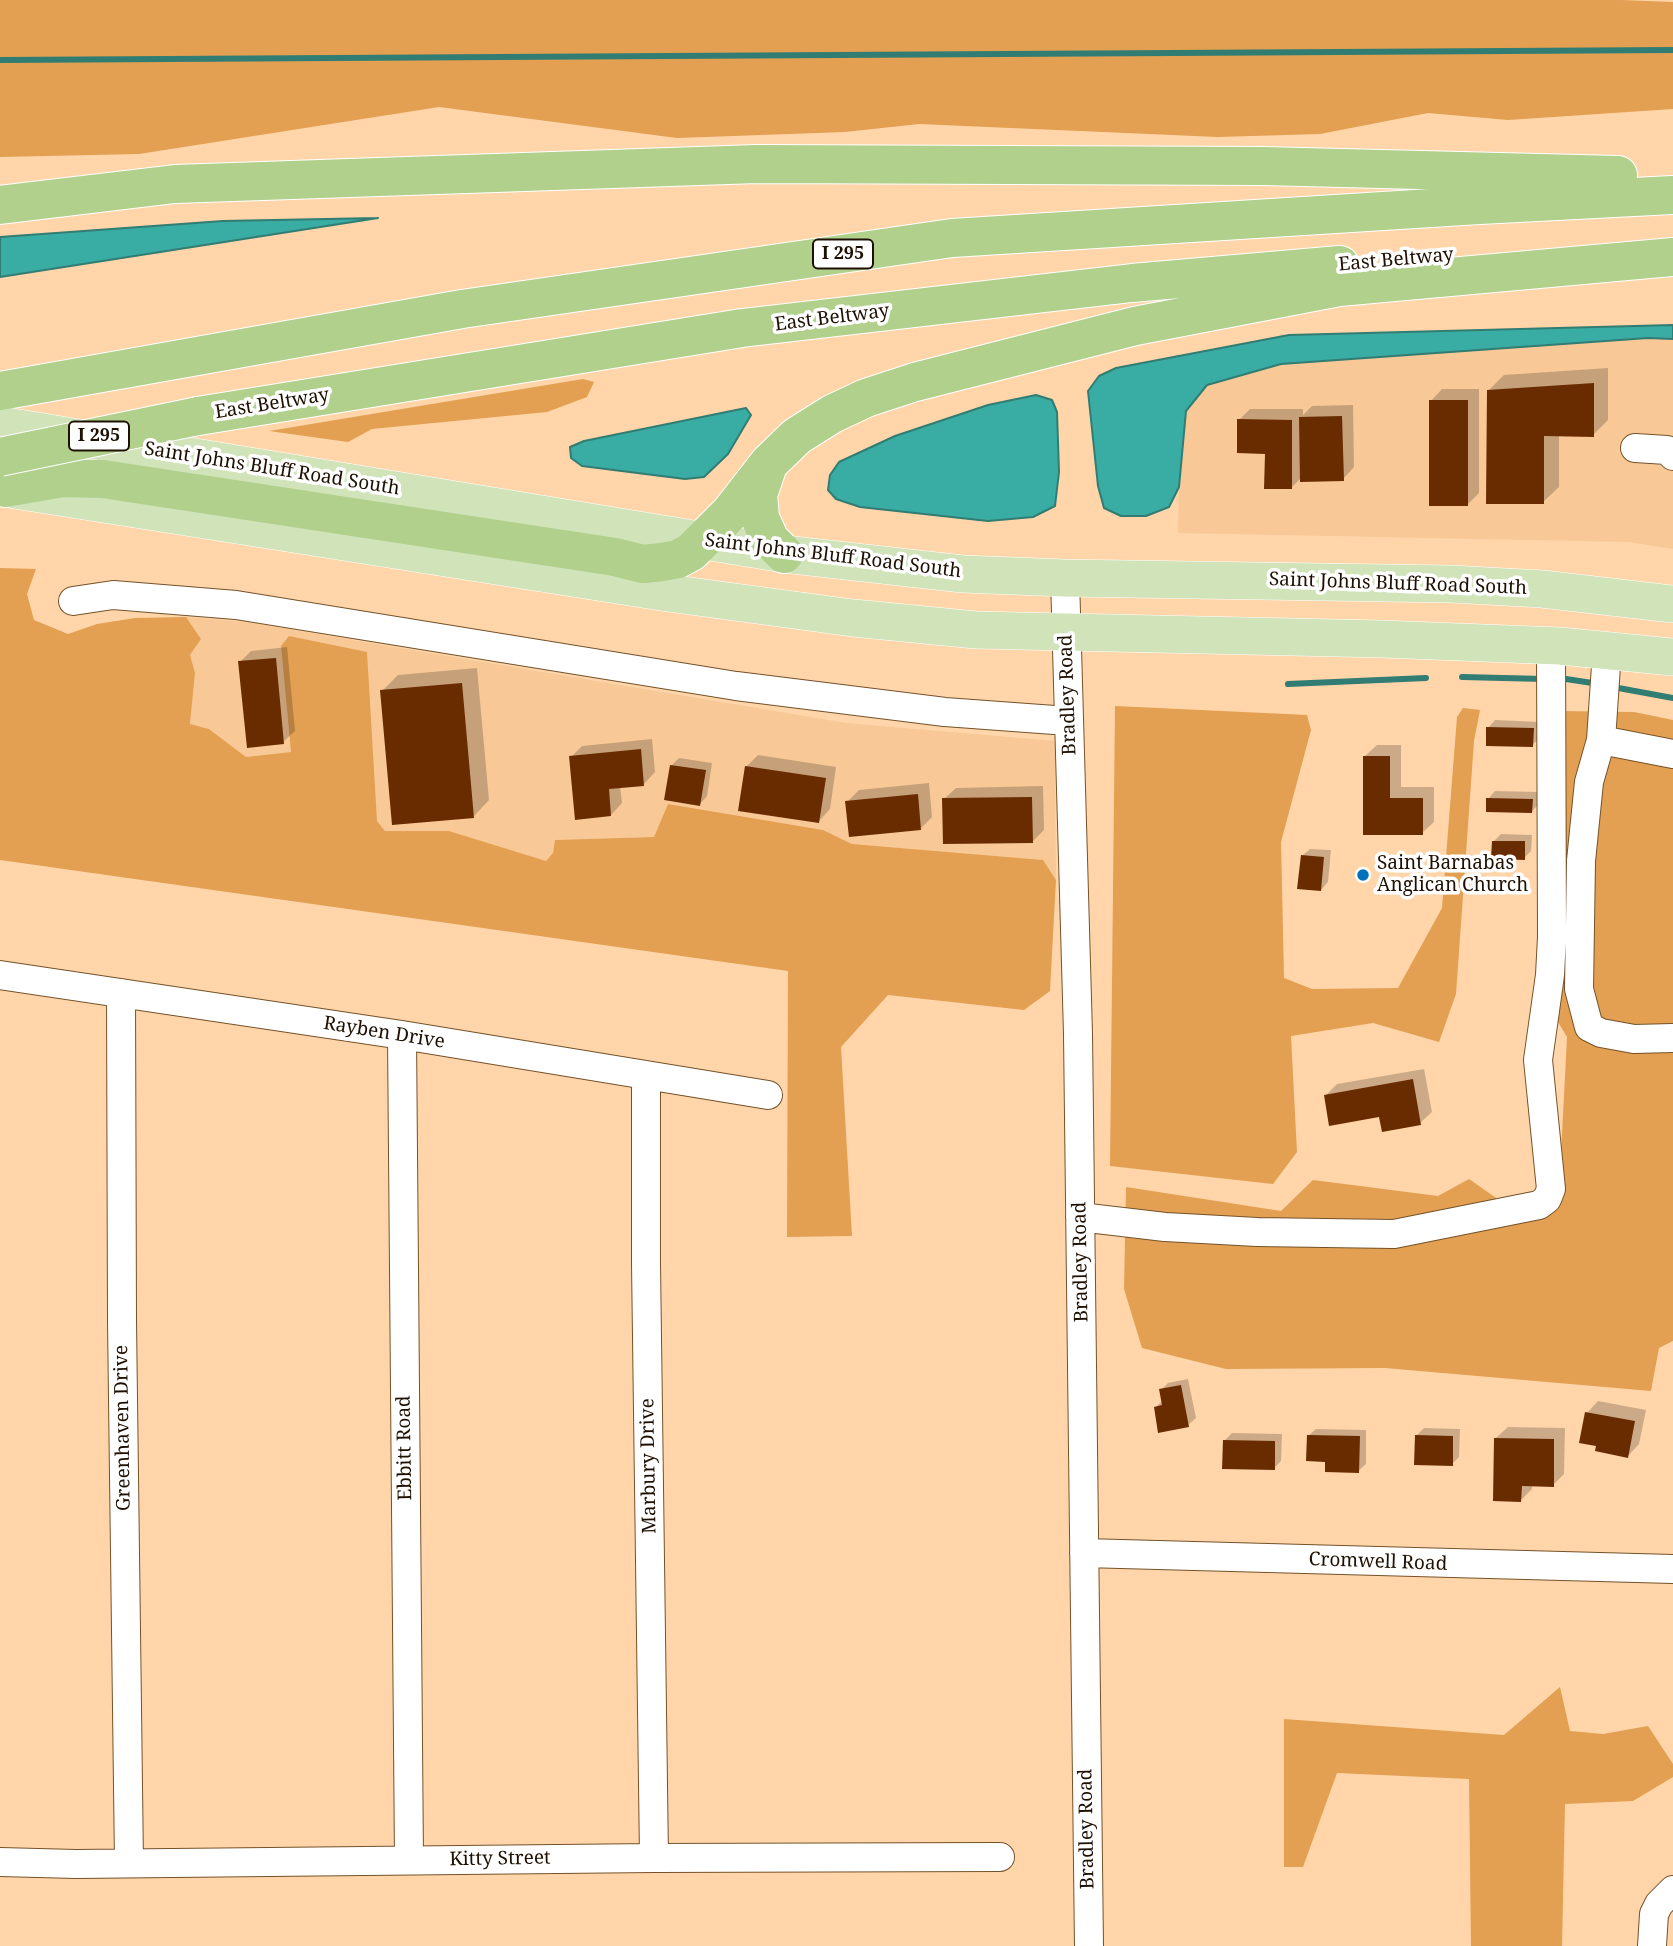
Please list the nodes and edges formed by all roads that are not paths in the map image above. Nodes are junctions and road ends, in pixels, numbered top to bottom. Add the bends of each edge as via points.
1 (1673, 176) edge
2 (1673, 195) edge
3 (0, 205) edge
4 (1673, 250) edge
5 (1673, 257) edge
6 (11, 388) edge
7 (0, 425) edge
8 (1635, 448) dead end
9 (1673, 456) edge
10 (769, 463) junction
11 (2, 477) edge
12 (704, 539) junction
13 (784, 554) junction
14 (1065, 578) junction
15 (73, 601) dead end
16 (1673, 604) edge
17 (1066, 634) junction
18 (1551, 646) junction
19 (1607, 651) junction
20 (1673, 657) edge
21 (1068, 721) junction
22 (1601, 740) junction
23 (1673, 754) edge
24 (0, 975) edge
25 (121, 993) junction
26 (402, 1035) junction
27 (1673, 1038) edge
28 (646, 1075) junction
29 (768, 1095) dead end
30 (1080, 1216) junction
31 (1084, 1553) junction
32 (1673, 1569) edge
33 (1000, 1857) dead end
34 (654, 1858) junction
35 (408, 1860) junction
36 (0, 1862) edge
37 (129, 1863) junction
38 (1673, 1890) edge
39 (1089, 1946) edge
40 (1652, 1946) edge

1 - 3 highway via 1263,166 757,164 175,184
2 - 6 highway, I 295 via 952,238 462,309
4 - 11 highway, East Beltway / I 295, bridge via 1454,255 1105,286 742,328 198,416
5 - 10 highway via 1339,287 1135,326 866,398 797,436
7 - 12 main road, Saint Johns Bluff Road South
8 - 9 street via 1667,450
10 - 12 highway
10 - 13 highway via 758,507 770,540
11 - 12 highway via 103,479 643,564 678,559
11 - 17 main road via 668,593 853,618
12 - 13 main road, Saint Johns Bluff Road South
13 - 14 main road, Saint Johns Bluff Road South via 963,574
14 - 16 main road, Saint Johns Bluff Road South via 1451,584
14 - 17 street, Bradley Road
15 - 21 street via 113,595 236,606 736,686 945,712
17 - 18 main road
17 - 21 street, Bradley Road
18 - 19 main road
18 - 30 street via 1552,937 1538,1059 1551,1189 1547,1199 1539,1205 1394,1234 1165,1227
19 - 20 main road
19 - 22 street
21 - 30 street, Bradley Road
22 - 23 street
22 - 27 street via 1588,782 1581,861 1579,989 1588,1027 1634,1039
24 - 25 street, Rayben Drive
25 - 26 street, Rayben Drive
25 - 37 street, Greenhaven Drive
26 - 28 street, Rayben Drive
26 - 35 street, Ebbitt Road
28 - 29 street, Rayben Drive
28 - 34 street, Marbury Drive
30 - 31 street, Bradley Road
31 - 32 street, Cromwell Road
31 - 39 street, Bradley Road
33 - 34 street, Kitty Street
34 - 35 street, Kitty Street
35 - 37 street, Kitty Street
36 - 37 street, Kitty Street
38 - 40 street via 1654,1914

